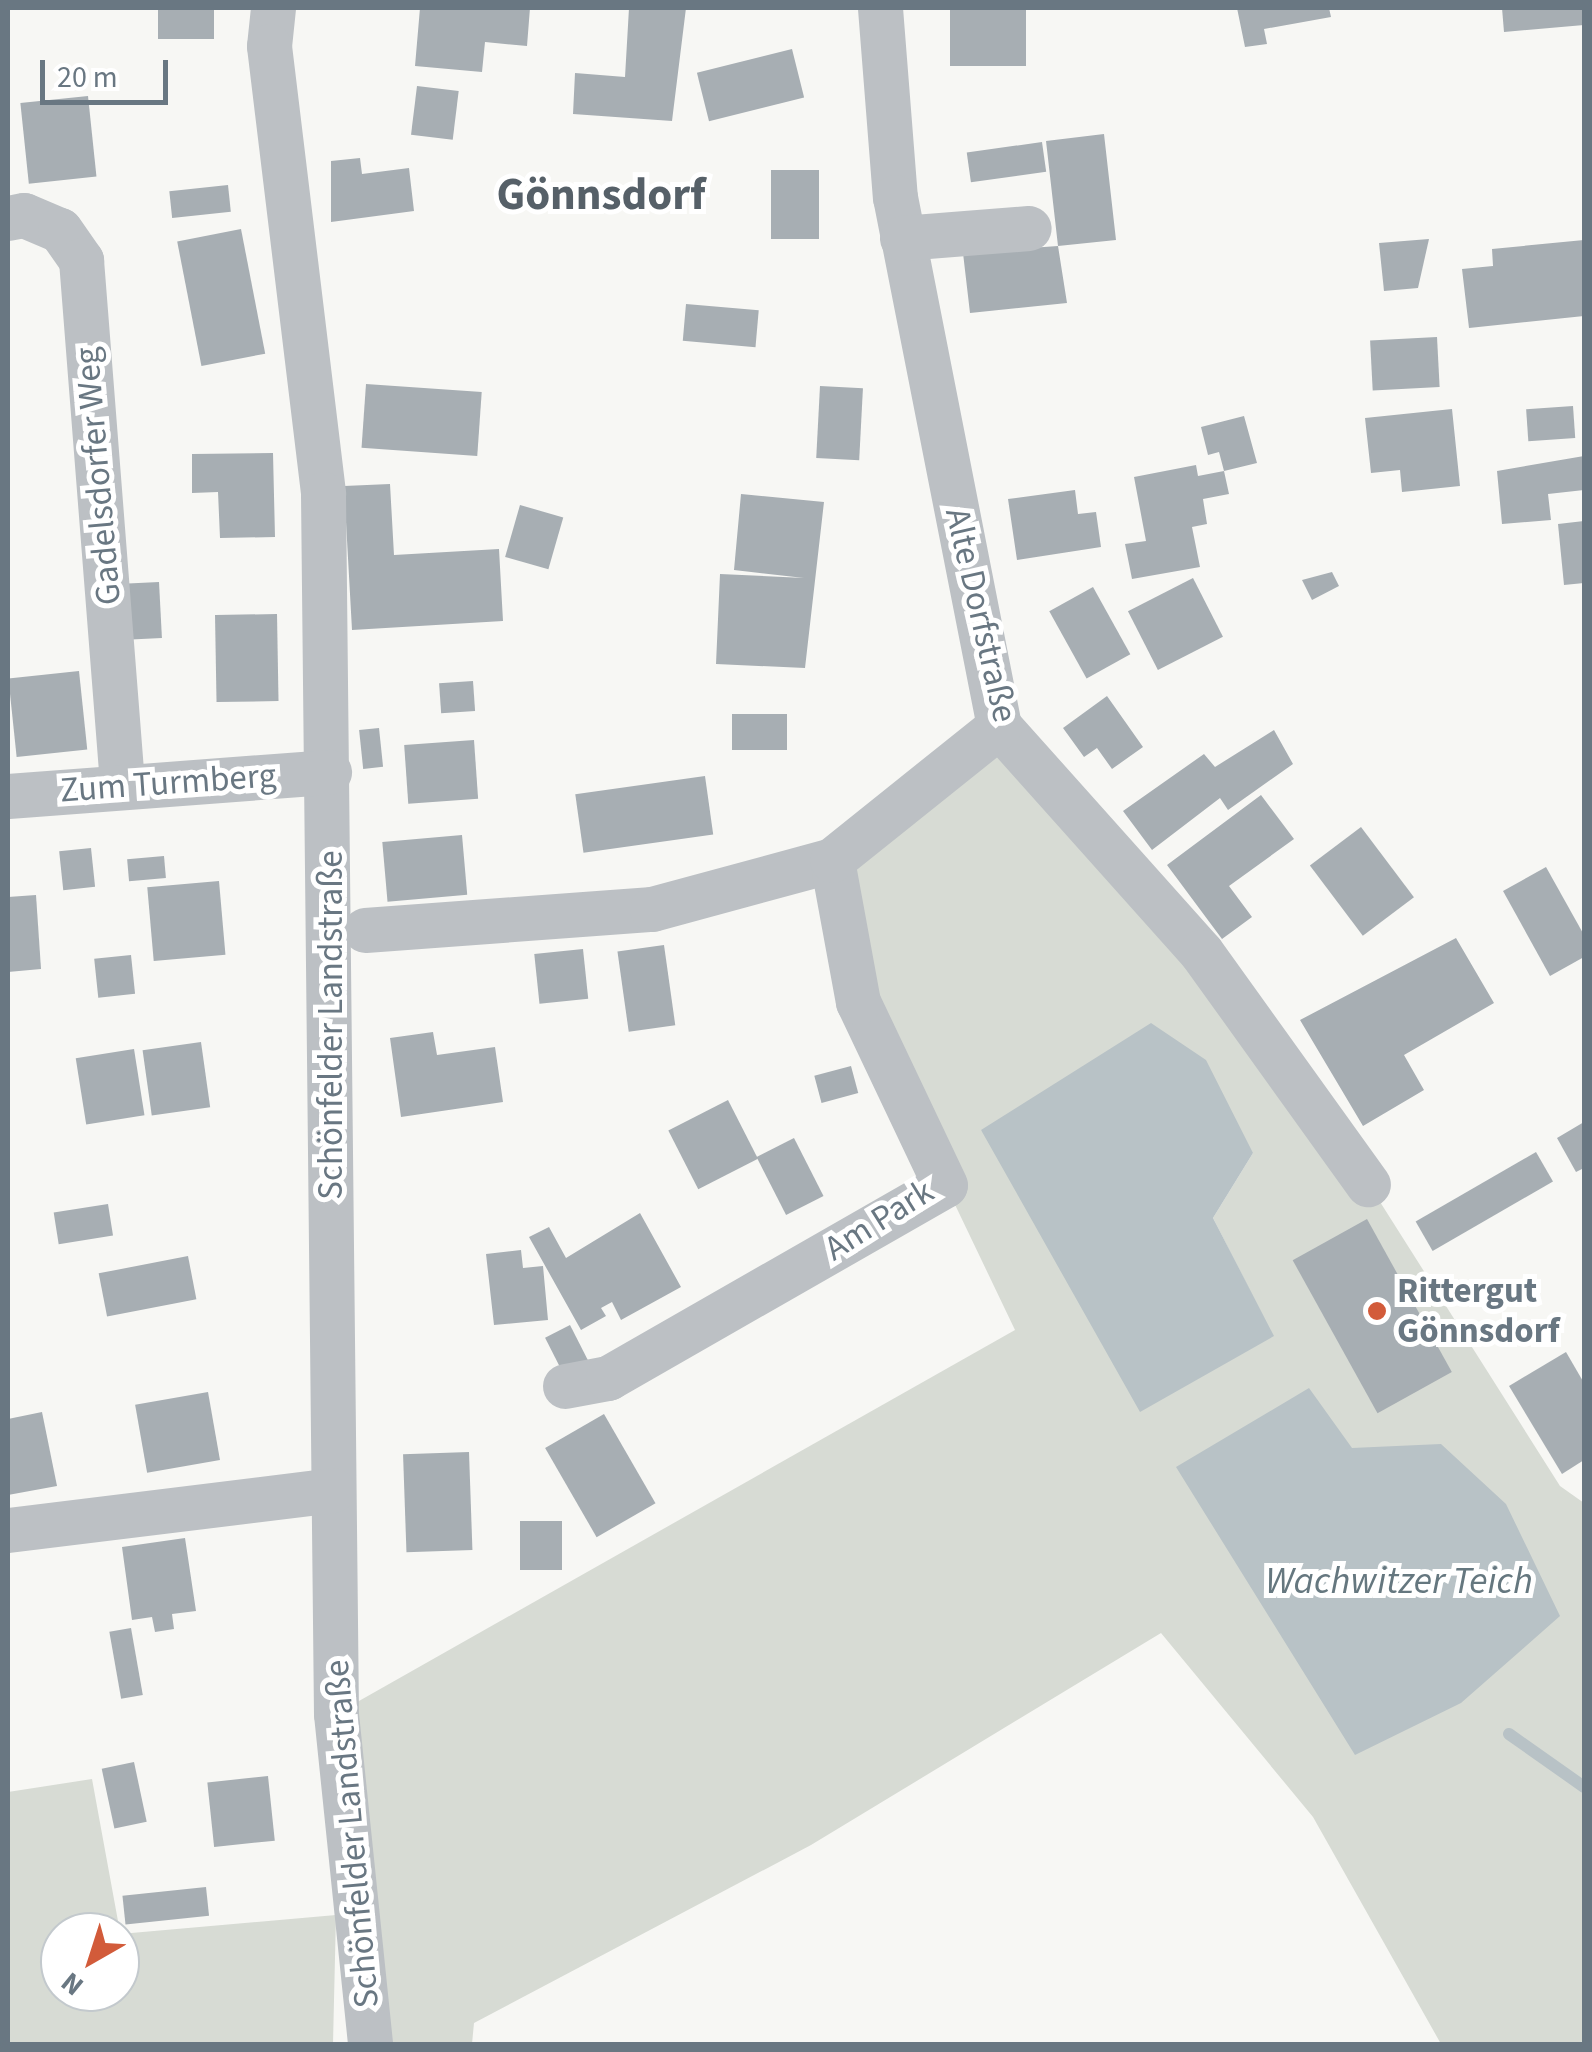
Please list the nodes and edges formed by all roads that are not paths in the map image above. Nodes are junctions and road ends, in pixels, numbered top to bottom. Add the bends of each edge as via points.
1 (273, 8) edge
2 (880, 8) edge
3 (8, 218) edge
4 (1029, 228) dead end
5 (902, 238) junction
6 (999, 726) junction
7 (329, 772) junction
8 (122, 784) junction
9 (8, 796) edge
10 (832, 860) junction
11 (365, 930) dead end
12 (1362, 1174) dead end
13 (565, 1386) dead end
14 (333, 1490) junction
15 (8, 1530) edge
16 (370, 2044) edge

1 - 7 street, Schönfelder Landstraße via 269,46 323,494
2 - 5 street, Alte Dorfstraße
3 - 8 street, Gadelsdorfer Weg via 24,216 60,230 81,260
4 - 5 street
5 - 6 street, Alte Dorfstraße
6 - 10 street
6 - 12 street, Alte Dorfstraße via 1201,952
7 - 8 street, Zum Turmberg
7 - 14 street, Schönfelder Landstraße
8 - 9 street, Zum Turmberg
10 - 11 street via 652,910
10 - 13 street, Am Park via 858,1002 945,1185 608,1378
14 - 15 street
14 - 16 street, Schönfelder Landstraße via 336,1714

